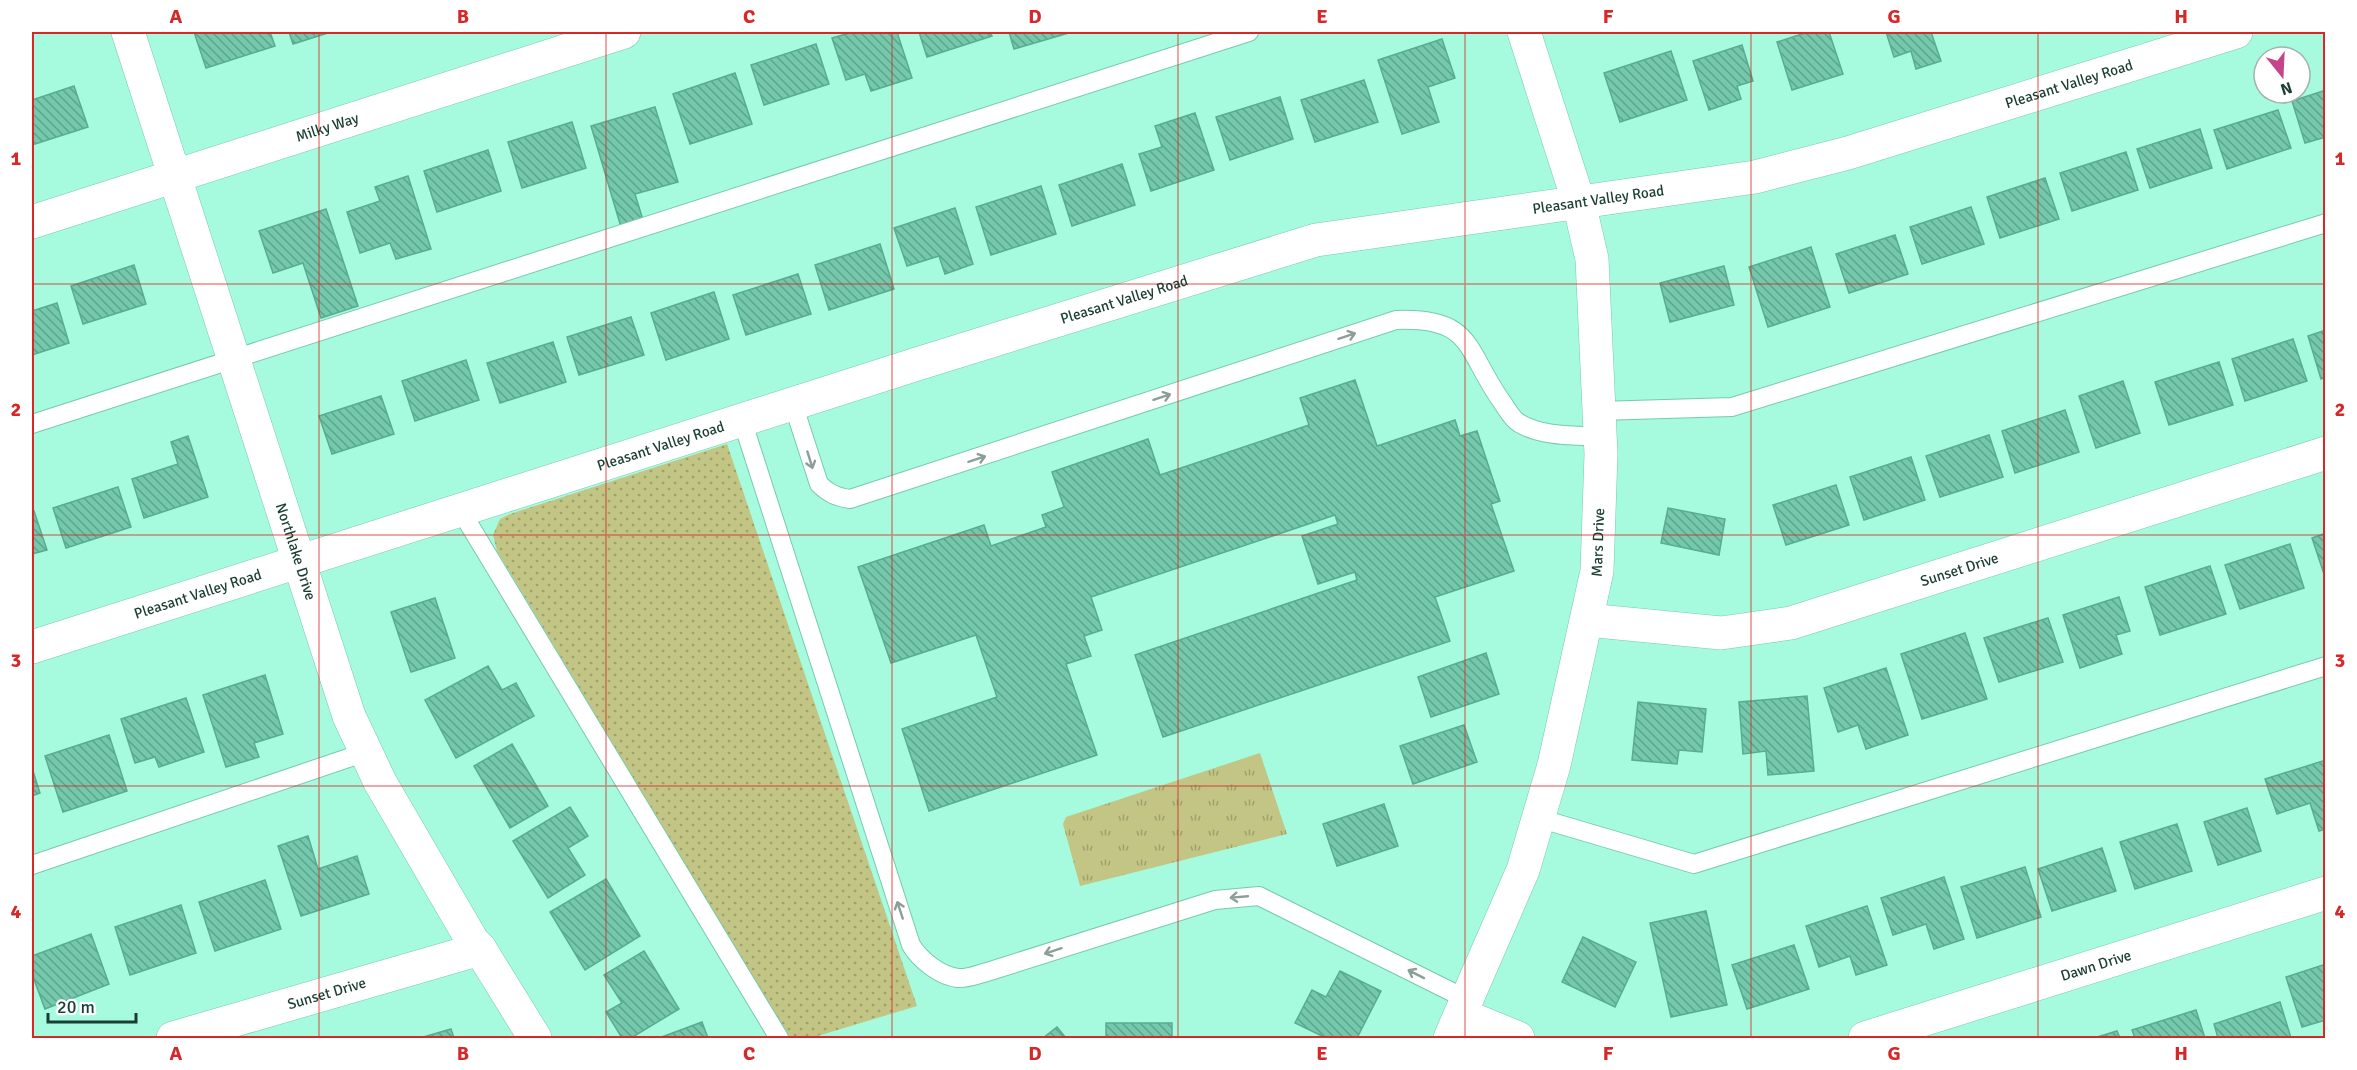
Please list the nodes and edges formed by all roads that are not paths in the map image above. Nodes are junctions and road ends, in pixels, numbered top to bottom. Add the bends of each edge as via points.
1 (128, 32) edge
2 (624, 32) edge
3 (1249, 32) edge
4 (1524, 32) edge
5 (2236, 32) edge
6 (173, 177) junction
7 (1579, 203) junction
8 (32, 222) edge
9 (2325, 223) edge
10 (232, 358) junction
11 (793, 404) junction
12 (742, 420) junction
13 (32, 424) edge
14 (1600, 424) junction
15 (2325, 453) edge
16 (461, 511) junction
17 (298, 563) junction
18 (1587, 620) junction
19 (32, 647) edge
20 (2325, 666) edge
21 (366, 752) junction
22 (1539, 818) junction
23 (32, 865) edge
24 (2325, 893) edge
25 (480, 949) junction
26 (1460, 1018) edge
27 (174, 1038) edge
28 (535, 1038) edge
29 (779, 1038) edge
30 (1518, 1038) edge
31 (1864, 1038) edge

1 - 6 street, Northlake Drive
2 - 6 street, Milky Way
3 - 10 lane
4 - 7 street, Mars Drive
5 - 7 street, Pleasant Valley Road via 1848,153 1755,177
6 - 8 street, Milky Way
6 - 10 street, Northlake Drive
7 - 11 street, Pleasant Valley Road via 1316,240
7 - 14 street, Mars Drive via 1592,259
9 - 14 lane via 1732,407
10 - 13 lane
10 - 17 street, Northlake Drive
11 - 12 street, Pleasant Valley Road
11 -> 14 lane via 819,484 838,498 850,499 1396,320 1421,319 1446,326 1466,339 1516,422 1534,431
12 - 16 street, Pleasant Valley Road
26 -> 12 lane via 1259,896 1215,900 958,978 935,969 918,956 911,945
14 - 18 street, Mars Drive via 1597,571
15 - 18 street, Sunset Drive via 1791,623 1720,633
16 - 17 street, Pleasant Valley Road
16 - 29 lane
17 - 19 street, Pleasant Valley Road
17 - 21 street, Northlake Drive via 349,716
18 - 22 street, Mars Drive
20 - 22 lane via 1694,864
21 - 23 lane
21 - 25 street, Northlake Drive
22 - 26 street, Mars Drive via 1523,870
24 - 31 street, Dawn Drive
25 - 27 street, Sunset Drive
25 - 28 street, Northlake Drive
26 - 30 street

